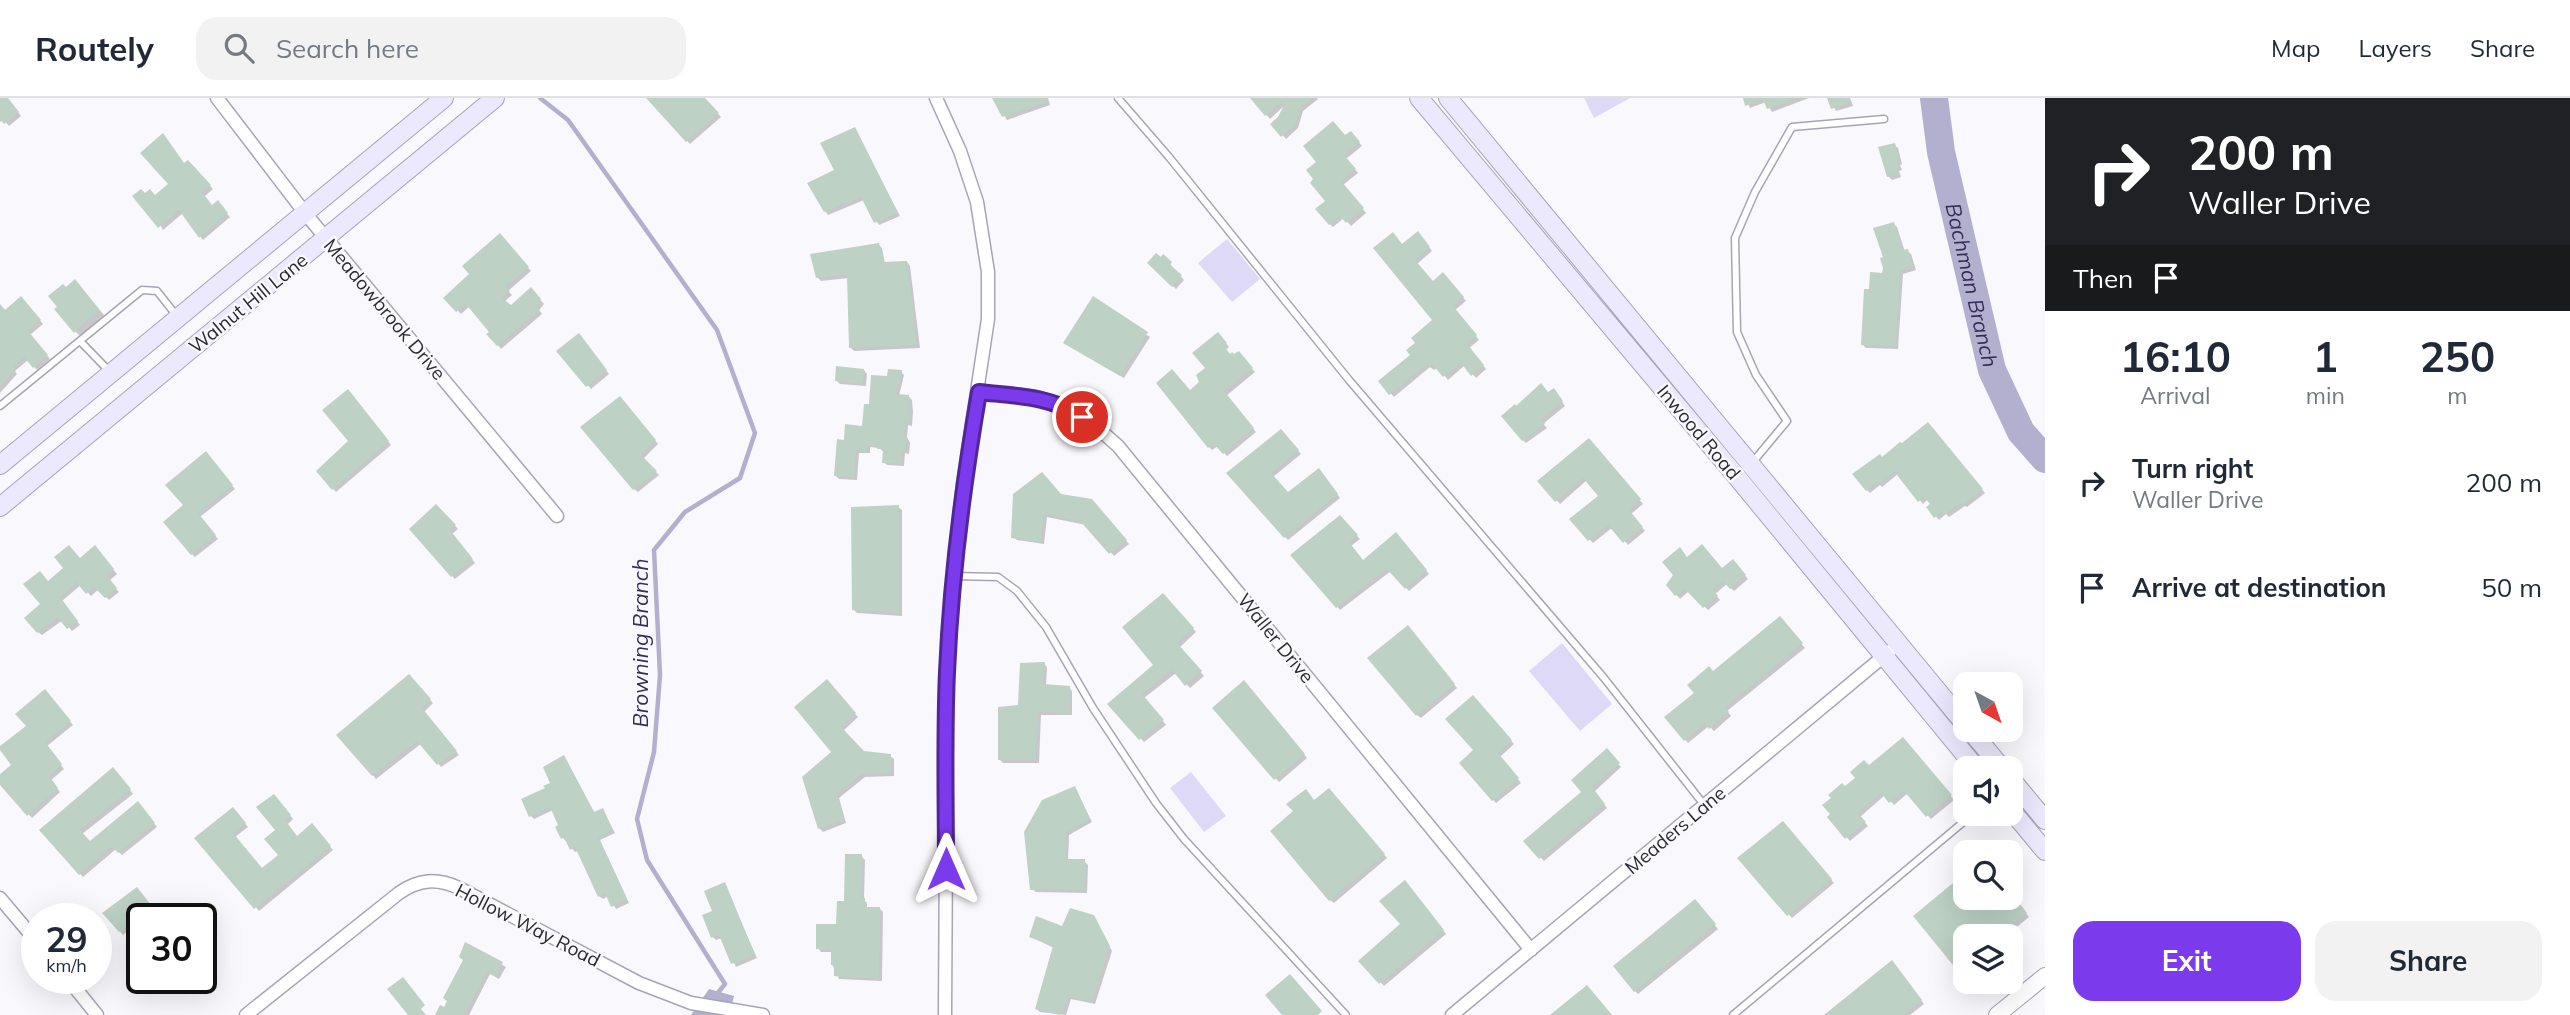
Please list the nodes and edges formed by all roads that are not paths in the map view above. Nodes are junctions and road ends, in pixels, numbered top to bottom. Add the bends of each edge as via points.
1 (217, 98) edge
2 (444, 98) edge
3 (495, 98) edge
4 (936, 98) edge
5 (1118, 98) edge
6 (1419, 98) edge
7 (1448, 98) edge
8 (1884, 119) dead end
9 (1541, 210) junction
10 (305, 213) junction
11 (1525, 224) junction
12 (326, 238) junction
13 (178, 318) junction
14 (80, 341) junction
15 (111, 374) junction
16 (979, 392) junction
17 (0, 406) edge
18 (0, 465) edge
19 (1751, 465) junction
20 (1737, 477) junction
21 (0, 507) edge
22 (557, 516) dead end
23 (953, 576) junction
24 (1899, 644) junction
25 (1884, 657) junction
26 (1953, 709) edge
27 (1980, 742) edge
28 (1966, 756) edge
29 (1992, 756) edge
30 (2023, 793) edge
31 (1705, 806) junction
32 (2045, 820) edge
33 (2023, 824) edge
34 (1959, 826) edge
35 (2045, 851) edge
36 (0, 898) edge
37 (21, 923) edge
38 (1531, 950) junction
39 (2045, 976) edge
40 (80, 994) edge
41 (97, 1015) edge
42 (246, 1015) edge
43 (763, 1015) edge
44 (945, 1015) edge
45 (1346, 1015) edge
46 (1452, 1015) edge
47 (1733, 1015) edge
48 (1997, 1015) edge

1 - 10 street, Meadowbrook Drive
2 - 10 main road, Walnut Hill Lane
3 - 12 main road, Walnut Hill Lane
4 - 16 street via 977,202 988,272 988,319
5 - 31 lane via 1349,380 1604,678
6 - 11 main road, Inwood Road
7 - 9 main road, Inwood Road
8 - 19 lane via 1792,127 1735,238 1737,332 1756,375 1787,421
9 - 11 main road
9 - 19 main road, Inwood Road
10 - 12 street, Meadowbrook Drive
10 - 13 main road, Walnut Hill Lane
11 - 20 main road, Inwood Road
12 - 21 main road, Walnut Hill Lane
12 - 22 street, Meadowbrook Drive
13 - 14 lane via 156,291 142,290
13 - 15 main road, Walnut Hill Lane
14 - 15 lane
14 - 17 lane
15 - 18 main road, Walnut Hill Lane
16 - 23 street
16 - 38 street, Waller Drive via 1039,398 1070,409 1118,446
19 - 20 main road
19 - 24 main road, Inwood Road
20 - 25 main road, Inwood Road
23 - 44 street via 947,674
23 - 45 lane via 998,578 1017,591 1046,627 1156,803
24 - 25 street, Meaders Lane
24 - 26 main road, Inwood Road
25 - 28 main road, Inwood Road
25 - 31 street, Meaders Lane
27 - 29 main road
30 - 32 main road
31 - 38 street, Meaders Lane
33 - 35 main road
34 - 47 lane
36 - 37 street
38 - 46 street, Meaders Lane
39 - 48 street
40 - 41 street
42 - 43 street, Hollow Way Road via 399,893 431,880 459,888 639,983 691,1003

